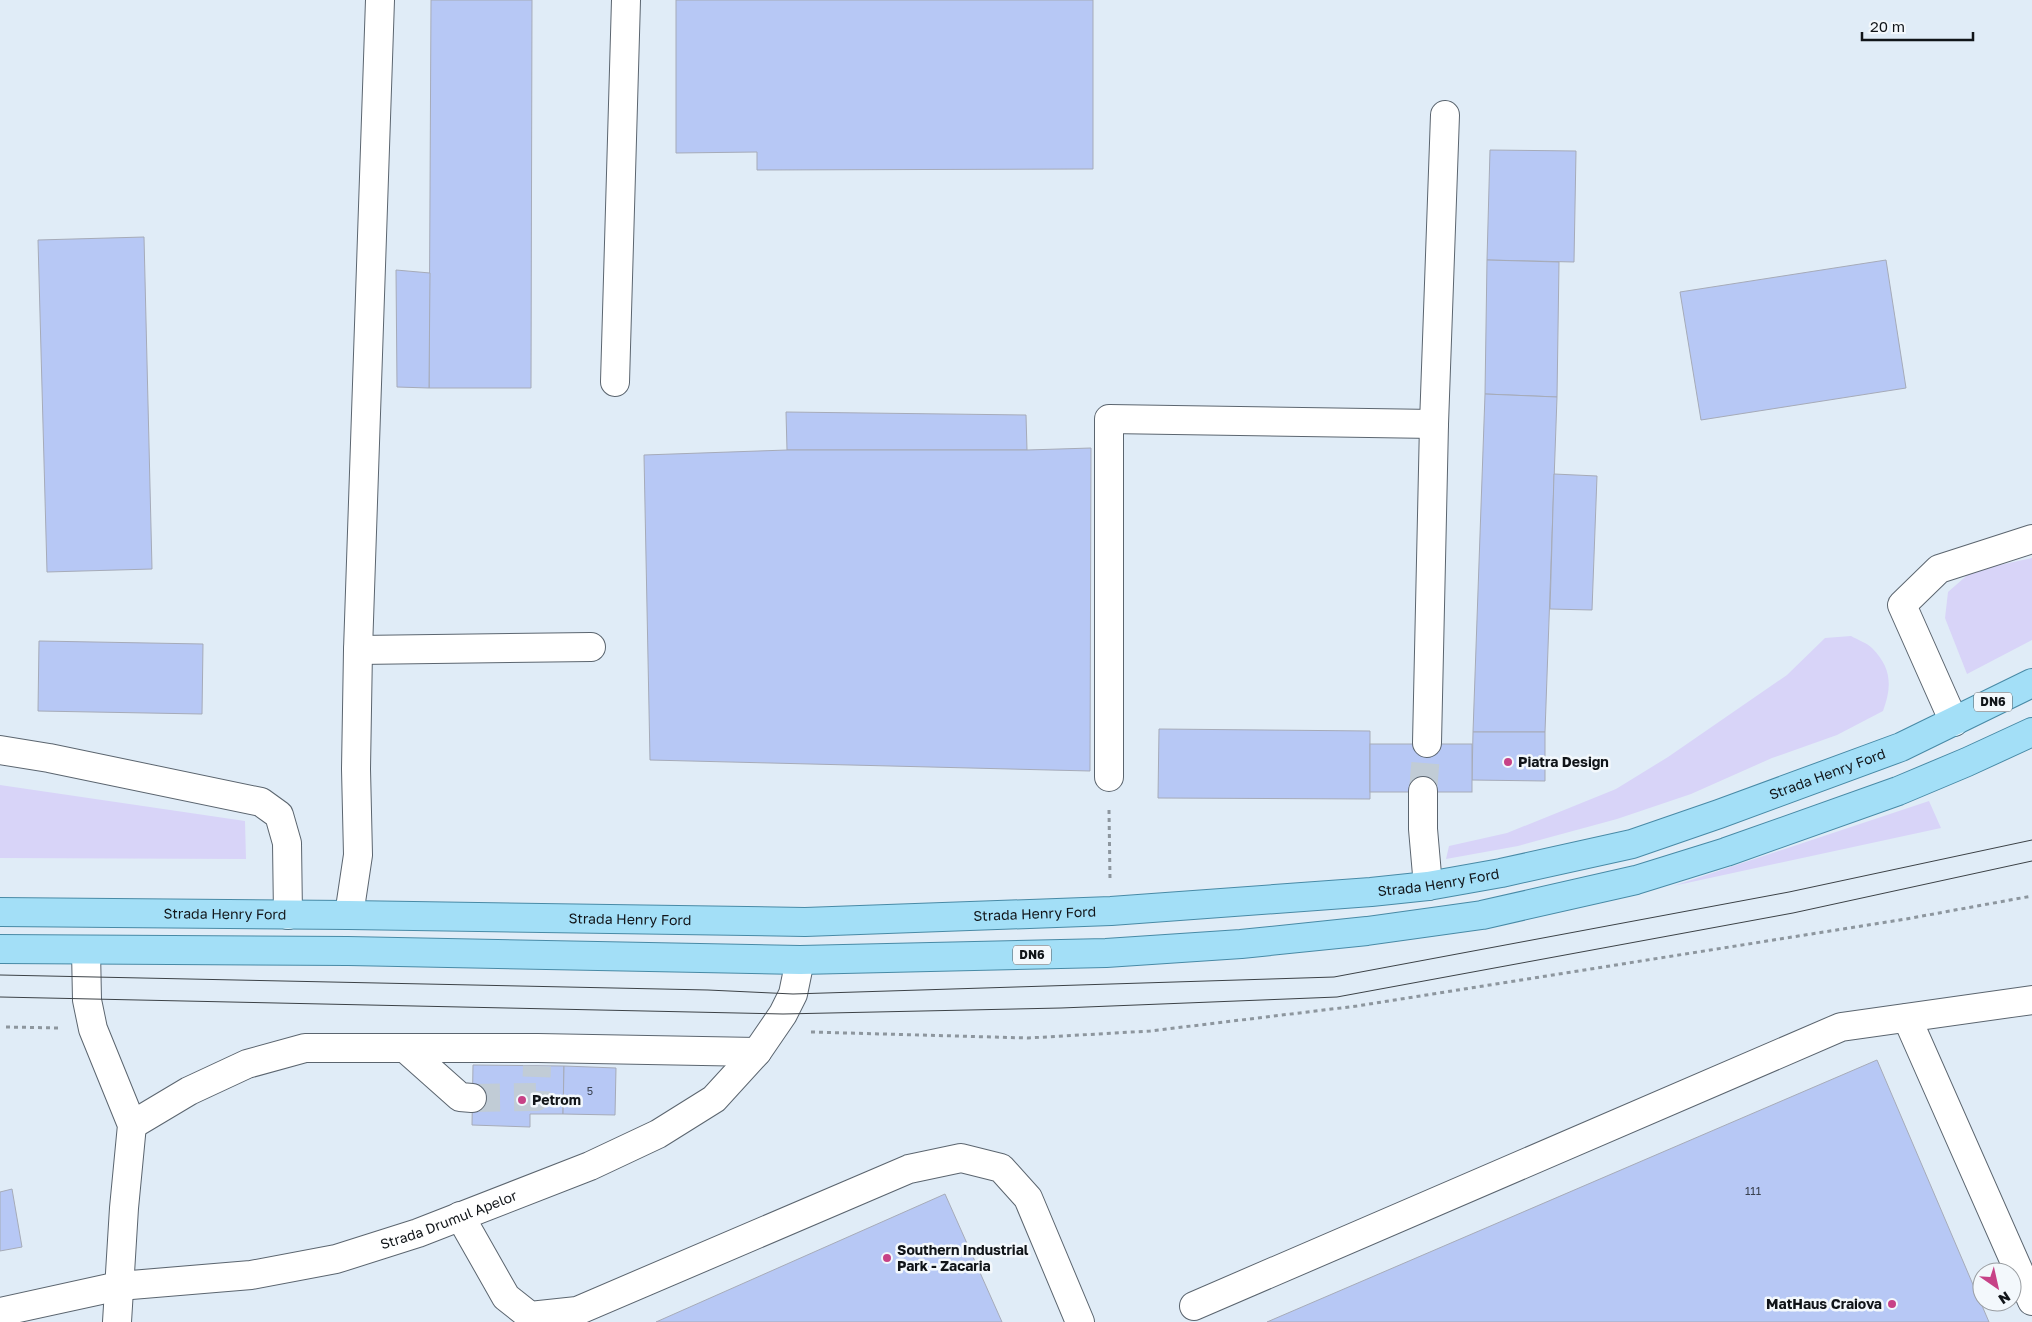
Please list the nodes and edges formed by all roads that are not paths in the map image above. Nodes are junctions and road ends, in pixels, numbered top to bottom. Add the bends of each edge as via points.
1 (380, 0) edge
2 (626, 0) edge
3 (1445, 115) dead end
4 (615, 382) dead end
5 (1434, 424) junction
6 (2032, 539) edge
7 (591, 647) dead end
8 (358, 650) junction
9 (2032, 683) edge
10 (1954, 722) junction
11 (2032, 732) edge
12 (1427, 744) tunnel mouth
13 (0, 750) edge
14 (1109, 777) road end
15 (1424, 791) tunnel mouth
16 (1428, 886) junction
17 (0, 912) edge
18 (288, 915) junction
19 (349, 915) junction
20 (0, 948) edge
21 (86, 950) junction
22 (800, 960) junction
23 (2032, 1000) edge
24 (1907, 1018) junction
25 (406, 1050) junction
26 (757, 1052) junction
27 (472, 1098) tunnel mouth
28 (132, 1125) junction
29 (460, 1216) junction
30 (119, 1286) junction
31 (2032, 1301) edge
32 (1194, 1306) dead end
33 (0, 1312) edge
34 (117, 1322) edge
35 (1080, 1322) edge

1 - 8 street
2 - 4 street
3 - 5 street
5 - 12 street
5 - 14 street via 1109,419
6 - 10 street via 1939,569 1902,605
7 - 8 street
8 - 19 street via 358,855
9 - 10 main road, Strada Henry Ford / DN6
10 - 16 main road, Strada Henry Ford / DN6 via 1859,763 1632,844
11 - 22 main road, DN6 via 1898,791 1726,852 1636,880 1482,915 1241,944 1096,953
13 - 18 street via 261,802 279,816 287,843
15 - 16 street via 1423,829
16 - 19 main road, Strada Henry Ford / DN6 via 1111,911 806,922
17 - 18 main road, Strada Henry Ford / DN6
18 - 19 main road, Strada Henry Ford / DN6
20 - 21 main road, DN6
21 - 22 main road, DN6
21 - 28 street via 87,1000 93,1029
22 - 26 street, Strada Drumul Apelor via 792,994 783,1014
23 - 24 street
24 - 31 street
24 - 32 street via 1842,1027
25 - 26 street via 538,1057
25 - 27 street via 460,1098
25 - 28 street via 305,1048 247,1064 189,1091
26 - 29 street, Strada Drumul Apelor via 714,1099 658,1134 590,1166
28 - 30 street
29 - 30 street, Strada Drumul Apelor via 336,1259 251,1274
29 - 35 street via 506,1297 530,1316 577,1311 909,1169 961,1158 1001,1168 1028,1198
30 - 33 street, Strada Drumul Apelor
30 - 34 street

